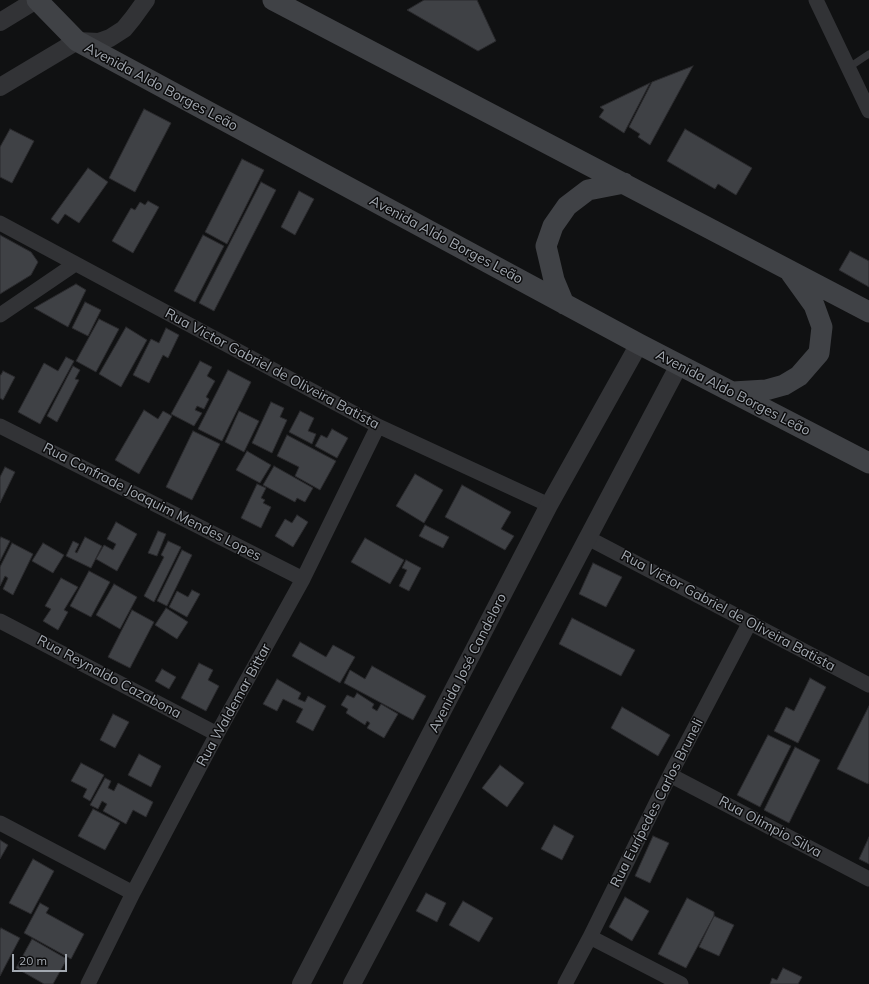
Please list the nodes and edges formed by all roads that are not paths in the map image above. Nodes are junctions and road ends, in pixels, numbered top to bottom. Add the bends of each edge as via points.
1 (36, 0) edge
2 (146, 0) edge
3 (273, 0) edge
4 (816, 0) edge
5 (0, 22) edge
6 (77, 41) junction
7 (869, 54) edge
8 (848, 68) junction
9 (0, 86) edge
10 (869, 111) edge
11 (624, 183) junction
12 (0, 223) edge
13 (75, 264) junction
14 (787, 269) junction
15 (564, 304) junction
16 (869, 312) edge
17 (0, 315) edge
18 (638, 344) junction
19 (679, 365) junction
20 (732, 392) junction
21 (0, 426) edge
22 (378, 426) junction
23 (869, 463) edge
24 (549, 505) junction
25 (588, 538) junction
26 (303, 579) junction
27 (0, 620) edge
28 (750, 622) junction
29 (869, 685) edge
30 (218, 734) junction
31 (670, 775) junction
32 (0, 823) edge
33 (869, 879) edge
34 (133, 893) junction
35 (590, 937) junction
36 (88, 984) edge
37 (301, 984) edge
38 (352, 984) edge
39 (565, 984) edge
40 (681, 984) edge

1 - 5 street
1 - 6 main road, Avenida Aldo Borges Leão
2 - 6 street via 124,29 110,38 99,42
3 - 11 main road
4 - 8 street
6 - 9 street
6 - 15 main road, Avenida Aldo Borges Leão
7 - 8 lane
8 - 10 street
11 - 14 main road
11 - 15 main road via 588,190 567,206 553,226 546,246 554,280
12 - 13 street, Rua Victor Gabriel de Oliveira Batista
13 - 17 street
13 - 22 street, Rua Victor Gabriel de Oliveira Batista
14 - 16 main road
14 - 20 main road via 817,312 822,327 819,353 798,376 784,385 766,390
15 - 18 main road, Avenida Aldo Borges Leão
18 - 19 main road, Avenida Aldo Borges Leão
18 - 24 street, Avenida José Candeloro
19 - 20 main road, Avenida Aldo Borges Leão
19 - 25 street
20 - 23 main road, Avenida Aldo Borges Leão
21 - 26 street, Rua Confrade Joaquim Mendes Lopes
22 - 24 street, Rua Victor Gabriel de Oliveira Batista
22 - 26 street, Rua Waldemar Bittar
24 - 37 street, Avenida José Candeloro
25 - 28 street, Rua Victor Gabriel de Oliveira Batista
25 - 38 street
26 - 30 street, Rua Waldemar Bittar
27 - 30 street, Rua Reynaldo Cazabona
28 - 29 street, Rua Victor Gabriel de Oliveira Batista
28 - 31 street, Rua Eurípedes Carlos Bruneli
30 - 34 street, Rua Waldemar Bittar
31 - 33 street, Rua Olimpio Silva
31 - 35 street, Rua Eurípedes Carlos Bruneli
32 - 34 street
34 - 36 street, Rua Waldemar Bittar
35 - 39 street, Rua Eurípedes Carlos Bruneli
35 - 40 street

